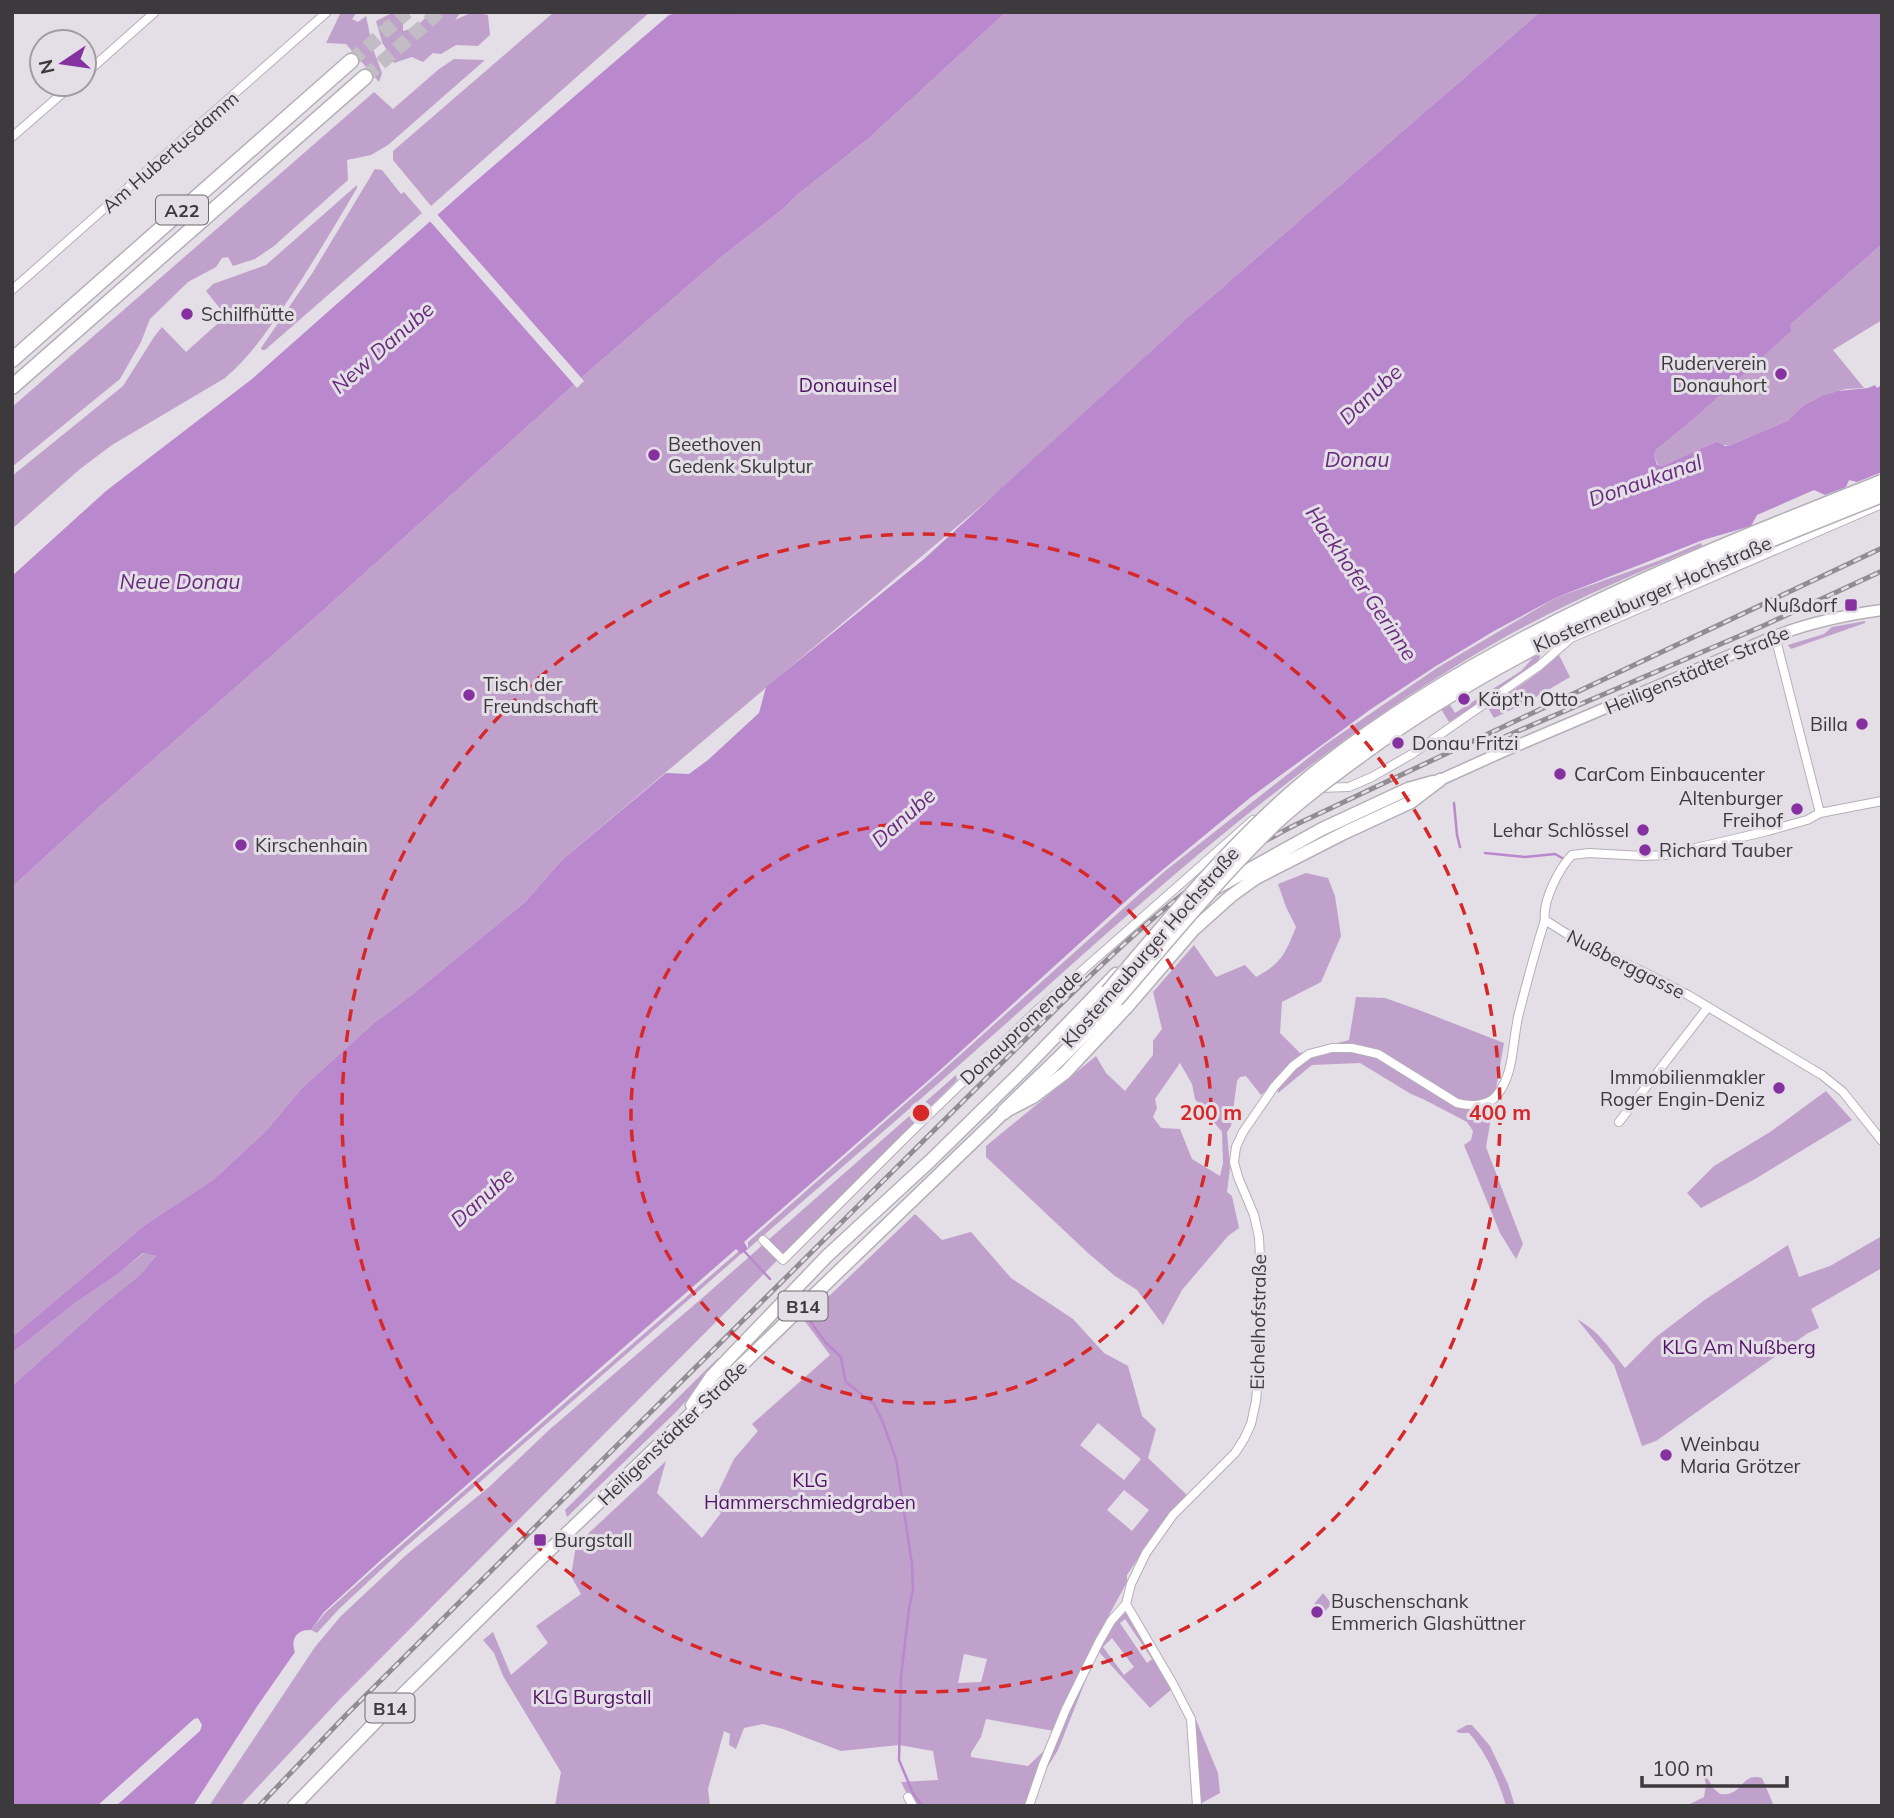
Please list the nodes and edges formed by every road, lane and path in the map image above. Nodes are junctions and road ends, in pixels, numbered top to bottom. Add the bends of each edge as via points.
1 (155, 12) edge
2 (327, 12) edge
3 (351, 61) tunnel mouth
4 (98, 63) edge
5 (365, 77) tunnel mouth
6 (57, 98) edge
7 (12, 137) edge
8 (12, 290) edge
9 (12, 360) edge
10 (12, 387) edge
11 (1882, 482) edge
12 (1882, 495) edge
13 (1882, 504) edge
14 (1882, 610) edge
15 (1775, 636) junction
16 (1440, 780) junction
17 (1882, 801) edge
18 (1820, 813) junction
19 (1545, 920) junction
20 (1708, 1007) junction
21 (1052, 1064) junction
22 (1004, 1112) junction
23 (1619, 1122) dead end
24 (1882, 1141) edge
25 (763, 1240) dead end
26 (676, 1429) junction
27 (1126, 1604) junction
28 (908, 1797) dead end
29 (294, 1806) edge
30 (913, 1806) edge
31 (1029, 1806) edge
32 (1197, 1806) edge

1 - 4 street
2 - 8 street, Am Hubertusdamm
3 - 9 highway, A22
5 - 10 highway, A22
6 - 7 street
11 - 21 highway, Klosterneuburger Hochstraße / B14, bridge via 1693,559 1557,621 1469,669 1370,733 1323,767 1235,846
12 - 21 highway, Klosterneuburger Hochstraße / B14, bridge via 1592,617 1455,691 1392,732 1276,822 1091,1028
13 - 25 street, Donaupromenade via 1571,638 1539,666 1372,777 1349,787 1291,789 1034,1013 783,1260
14 - 15 main road, Heiligenstädter Straße
15 - 16 main road, Heiligenstädter Straße
15 - 18 street
16 - 22 main road via 1411,802 1344,832 1231,896 1193,930 1065,1073
16 - 26 main road via 1408,789 1322,829 1210,892 1160,928 967,1125 827,1256 711,1377
17 - 18 street
18 - 19 street, Eichelhofstraße via 1768,831 1666,855 1572,855 1559,872
19 - 20 street, Nußberggasse
19 - 27 street, Eichelhofstraße via 1518,1017 1510,1067 1495,1098 1478,1104 1457,1103 1378,1054 1332,1048 1309,1054 1293,1066 1242,1132 1234,1154 1235,1169 1254,1215 1261,1260 1257,1389 1251,1424 1235,1453 1161,1531 1136,1572
20 - 23 street, Nußberggasse
20 - 24 street, Nußberggasse via 1834,1083
21 - 22 highway, Heiligenstädter Straße / B14
22 - 26 main road, Heiligenstädter Straße / B14
26 - 29 main road, Heiligenstädter Straße / B14
27 - 31 street, Eichelhofstraße via 1111,1621 1085,1669
27 - 32 street via 1191,1718
28 - 30 street

